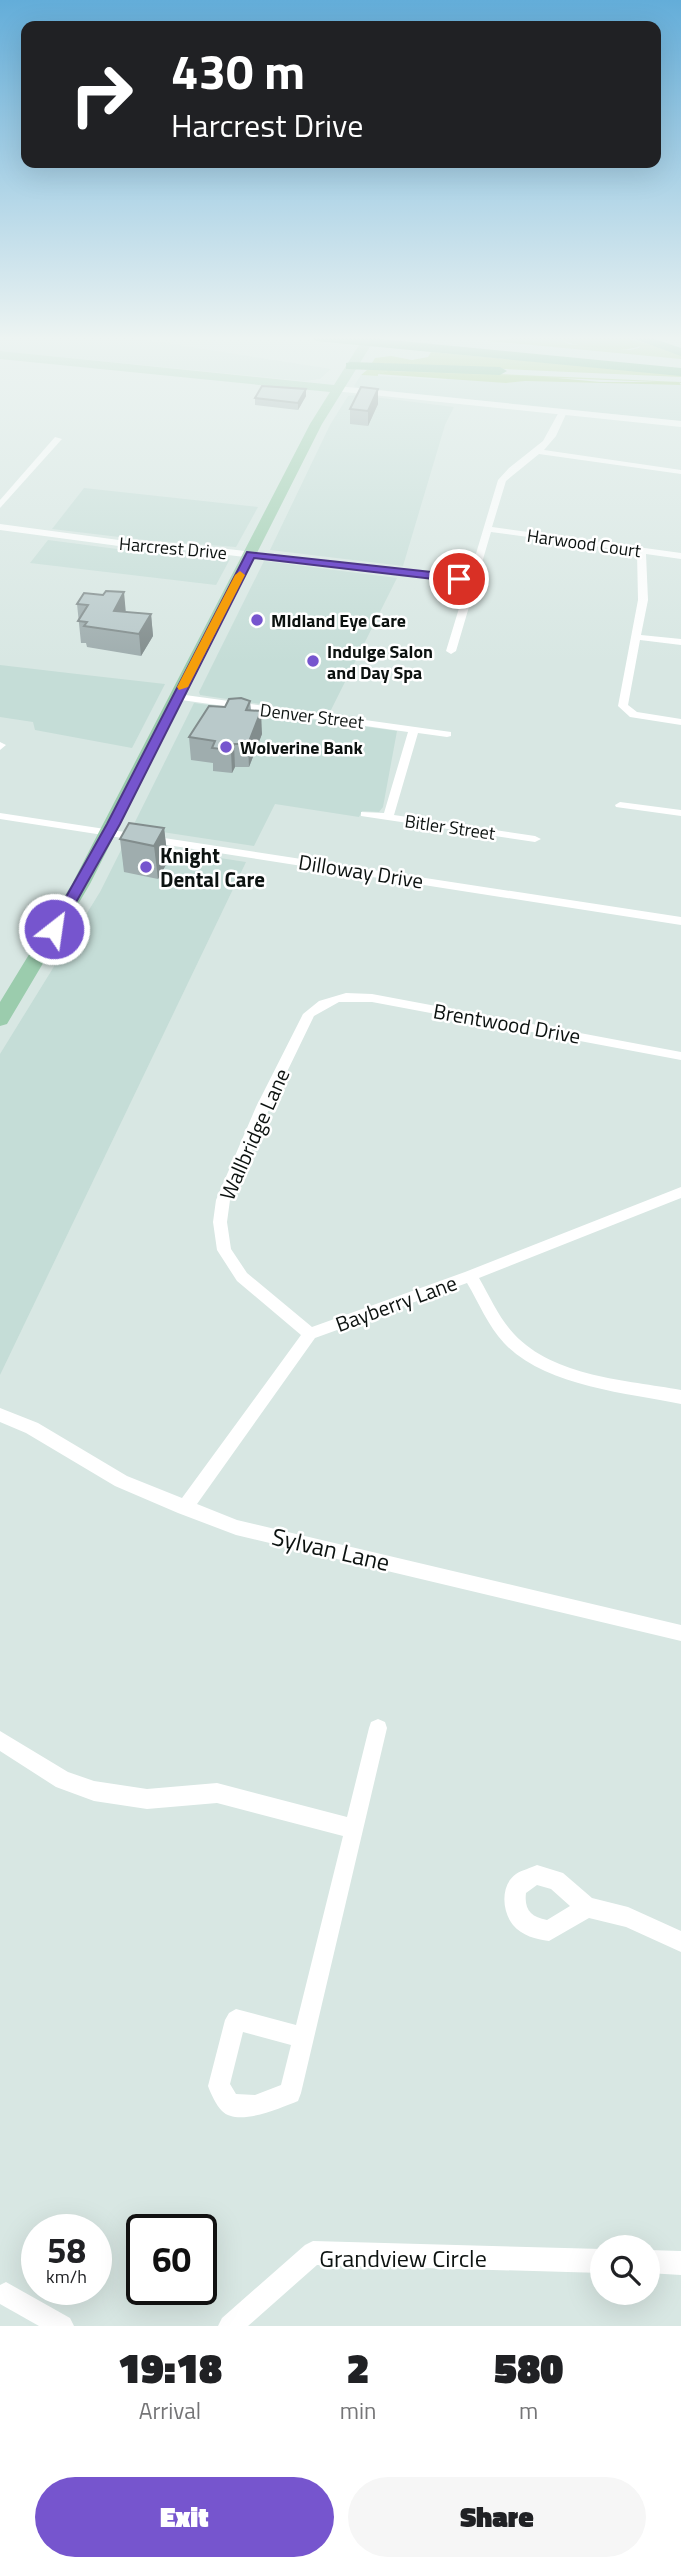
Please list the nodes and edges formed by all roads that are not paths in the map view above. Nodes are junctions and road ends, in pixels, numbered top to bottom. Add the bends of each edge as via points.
1 (52, 446) edge
2 (307, 446) edge
3 (542, 446) edge
4 (537, 451) junction
5 (681, 472) edge
6 (0, 505) edge
7 (0, 527) edge
8 (487, 529) junction
9 (641, 552) junction
10 (250, 555) junction
11 (681, 556) edge
12 (472, 580) junction
13 (637, 637) junction
14 (681, 642) edge
15 (451, 651) dead end
16 (178, 697) junction
17 (681, 722) edge
18 (414, 729) junction
19 (447, 734) dead end
20 (620, 805) dead end
21 (681, 813) edge
22 (365, 814) dead end
23 (0, 816) edge
24 (388, 818) junction
25 (109, 832) junction
26 (535, 839) dead end
27 (681, 921) edge
28 (332, 998) joint
29 (0, 1019) edge
30 (681, 1056) edge
31 (681, 1192) edge
32 (470, 1276) junction
33 (310, 1334) junction
34 (681, 1397) edge
35 (0, 1415) edge
36 (184, 1508) junction
37 (681, 1633) edge
38 (378, 1728) dead end
39 (0, 1740) edge
40 (354, 1829) junction
41 (587, 1906) dead end
42 (681, 1942) edge
43 (303, 2037) junction
44 (590, 2261) edge
45 (660, 2262) edge
46 (681, 2263) edge
47 (6, 2294) dead end
48 (62, 2326) edge
49 (230, 2326) edge

1 - 6 street
2 - 10 main road
3 - 4 street
4 - 5 street
4 - 8 street via 502,480
7 - 10 street, Harcrest Drive
8 - 9 street, Harwood Court
8 - 12 street
9 - 11 street, Harwood Court
9 - 13 street via 643,600
10 - 12 street, Harcrest Drive
10 - 16 main road
12 - 15 street
13 - 14 street
13 - 17 street via 622,701 626,710
16 - 18 street, Denver Street
16 - 25 main road
18 - 19 street, Denver Street
18 - 24 street
20 - 21 street
22 - 24 street, Bitler Street
23 - 25 street, Dilloway Drive
24 - 26 street, Bitler Street
25 - 27 street, Dilloway Drive
25 - 29 main road
28 - 30 street, Brentwood Drive via 372,998
28 - 33 street, Wallbridge Lane via 309,1014 223,1200 220,1222 224,1250 242,1277
31 - 32 street, Bayberry Lane
32 - 33 street, Bayberry Lane
32 - 34 street via 509,1339 531,1358 559,1371
33 - 36 street, Bayberry Lane
35 - 36 street, Sylvan Lane via 32,1428 121,1481
36 - 37 street, Sylvan Lane via 236,1527
38 - 40 street
39 - 40 street via 63,1780 94,1791 147,1798 217,1793
40 - 43 street
41 - 42 street via 628,1917
43 - 43 street via 236,2020 219,2086 230,2104 255,2106 290,2093
44 - 49 street, Grandview Circle via 313,2253
45 - 46 street
47 - 48 street

